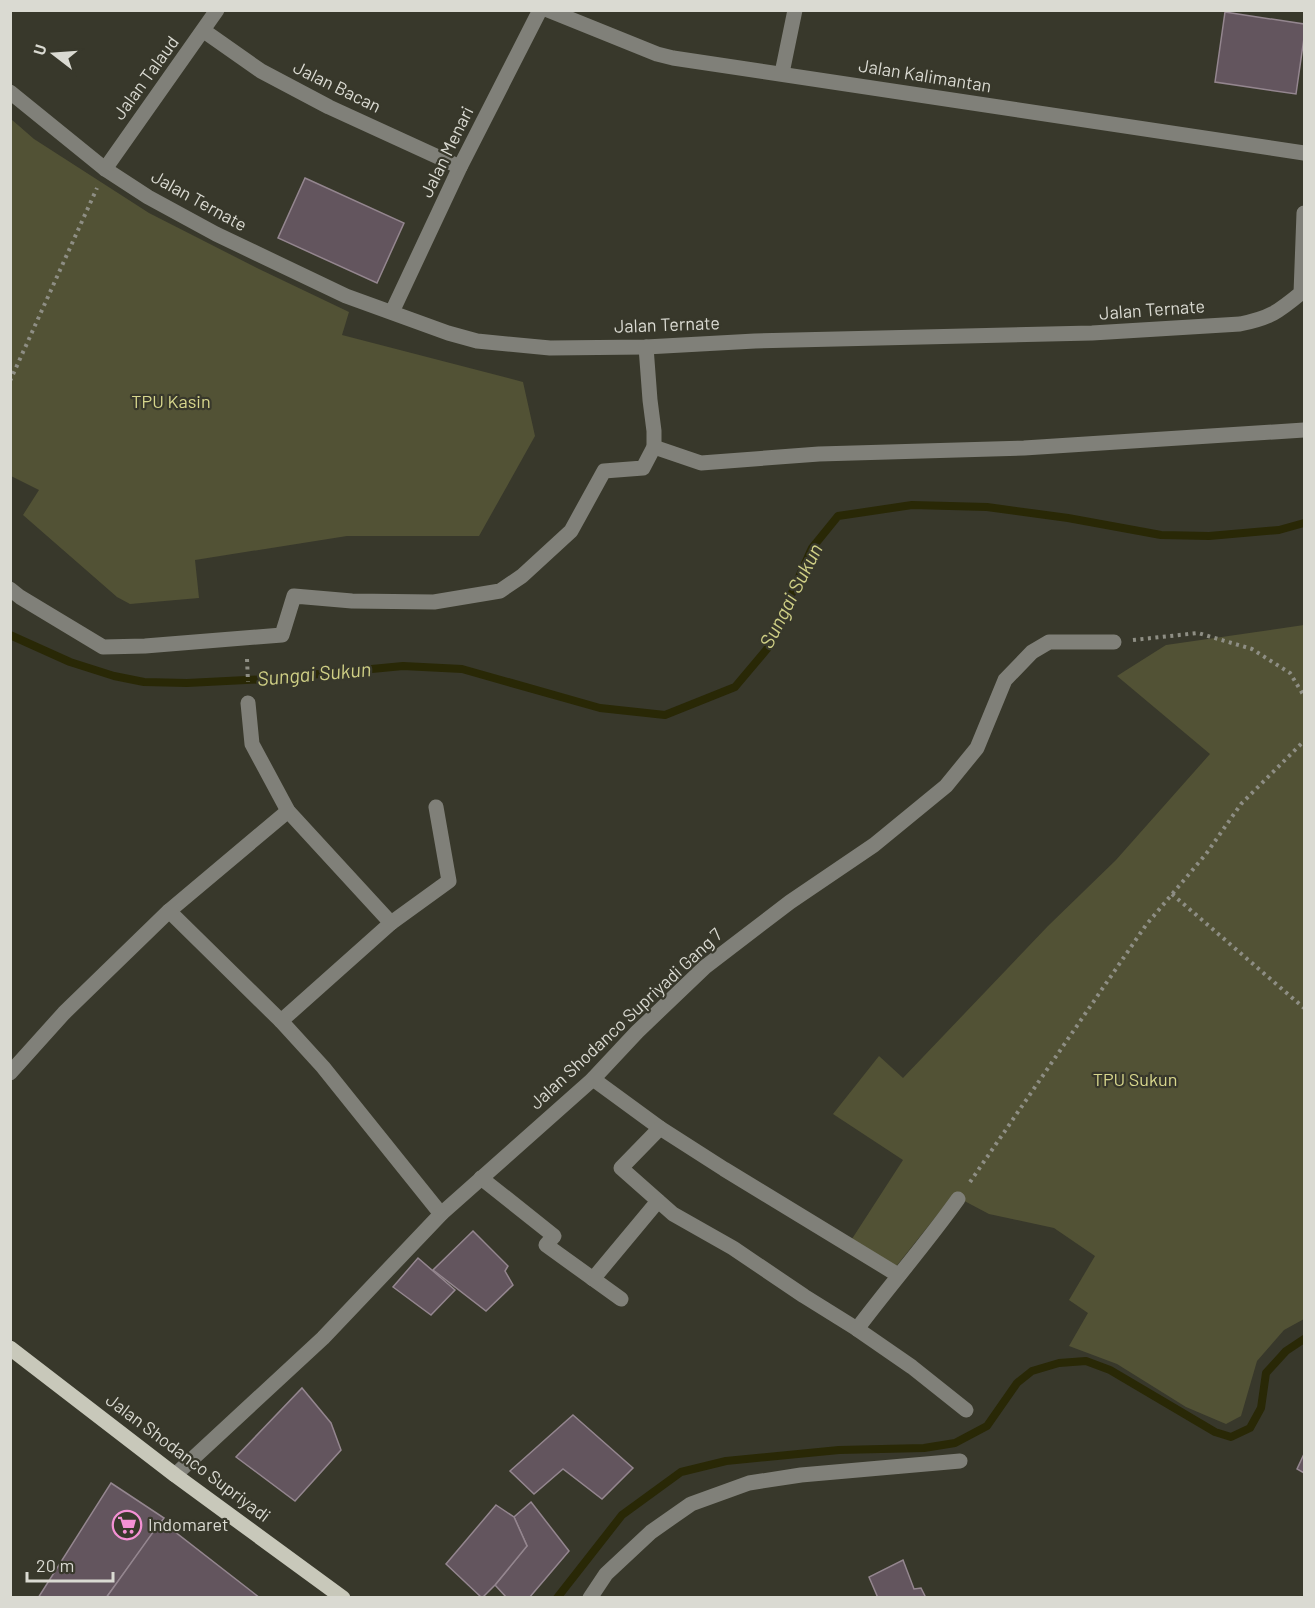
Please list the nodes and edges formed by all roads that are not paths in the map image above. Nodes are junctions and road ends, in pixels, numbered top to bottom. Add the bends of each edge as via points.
1 (218, 10) edge
2 (540, 10) edge
3 (548, 10) edge
4 (795, 10) edge
5 (204, 31) junction
6 (782, 73) junction
7 (10, 92) edge
8 (1305, 153) edge
9 (460, 166) junction
10 (105, 169) junction
11 (1305, 213) edge
12 (1303, 291) edge
13 (392, 312) junction
14 (646, 347) junction
15 (1305, 430) edge
16 (654, 447) junction
17 (10, 589) edge
18 (1114, 642) road end
19 (248, 703) road end
20 (436, 807) dead end
21 (288, 811) junction
22 (169, 911) junction
23 (391, 923) junction
24 (281, 1021) junction
25 (10, 1073) edge
26 (593, 1078) junction
27 (660, 1128) junction
28 (481, 1178) junction
29 (958, 1199) road end
30 (658, 1201) junction
31 (441, 1214) junction
32 (898, 1275) junction
33 (593, 1279) junction
34 (621, 1299) dead end
35 (857, 1329) junction
36 (10, 1348) edge
37 (966, 1410) dead end
38 (960, 1461) dead end
39 (175, 1475) junction
40 (342, 1598) edge
41 (590, 1598) edge

1 - 5 street, Jalan Talaud
2 - 9 street, Jalan Menari
3 - 6 street, Jalan Kalimantan via 657,54
4 - 6 street
5 - 9 street, Jalan Bacan via 261,72
5 - 10 street, Jalan Talaud
6 - 8 street, Jalan Kalimantan
7 - 10 street, Jalan Ternate
9 - 13 street, Jalan Menari
10 - 13 street, Jalan Ternate via 216,234 316,282
11 - 12 street, Jalan Ternate
12 - 14 street, Jalan Ternate via 1279,312 1240,324 1092,333
13 - 14 street, Jalan Ternate via 477,341 550,348
14 - 16 street
15 - 16 street via 701,463
16 - 17 street via 643,468 604,471 571,531 500,591 434,602 294,596 282,635 103,647
18 - 26 street, Jalan Shodanco Supriyadi Gang 7 via 1049,642 1032,652 1005,680 977,748 945,786 874,845 705,967
19 - 21 street via 252,744
20 - 23 street via 449,882
21 - 22 street
21 - 23 street
22 - 24 street
22 - 25 street via 64,1013
23 - 24 street
24 - 31 street via 323,1066
26 - 27 street
26 - 28 street, Jalan Shodanco Supriyadi Gang 7
27 - 30 street via 621,1168
27 - 32 street
28 - 31 street, Jalan Shodanco Supriyadi Gang 7
28 - 33 street via 554,1236 546,1245
29 - 32 street
30 - 33 street
30 - 35 street
31 - 39 street, Jalan Shodanco Supriyadi Gang 7 via 323,1338
32 - 35 street
33 - 34 street
35 - 37 street
36 - 39 main road, Jalan Shodanco Supriyadi
38 - 41 street via 749,1483 691,1504 651,1532 606,1574
39 - 40 main road, Jalan Shodanco Supriyadi

